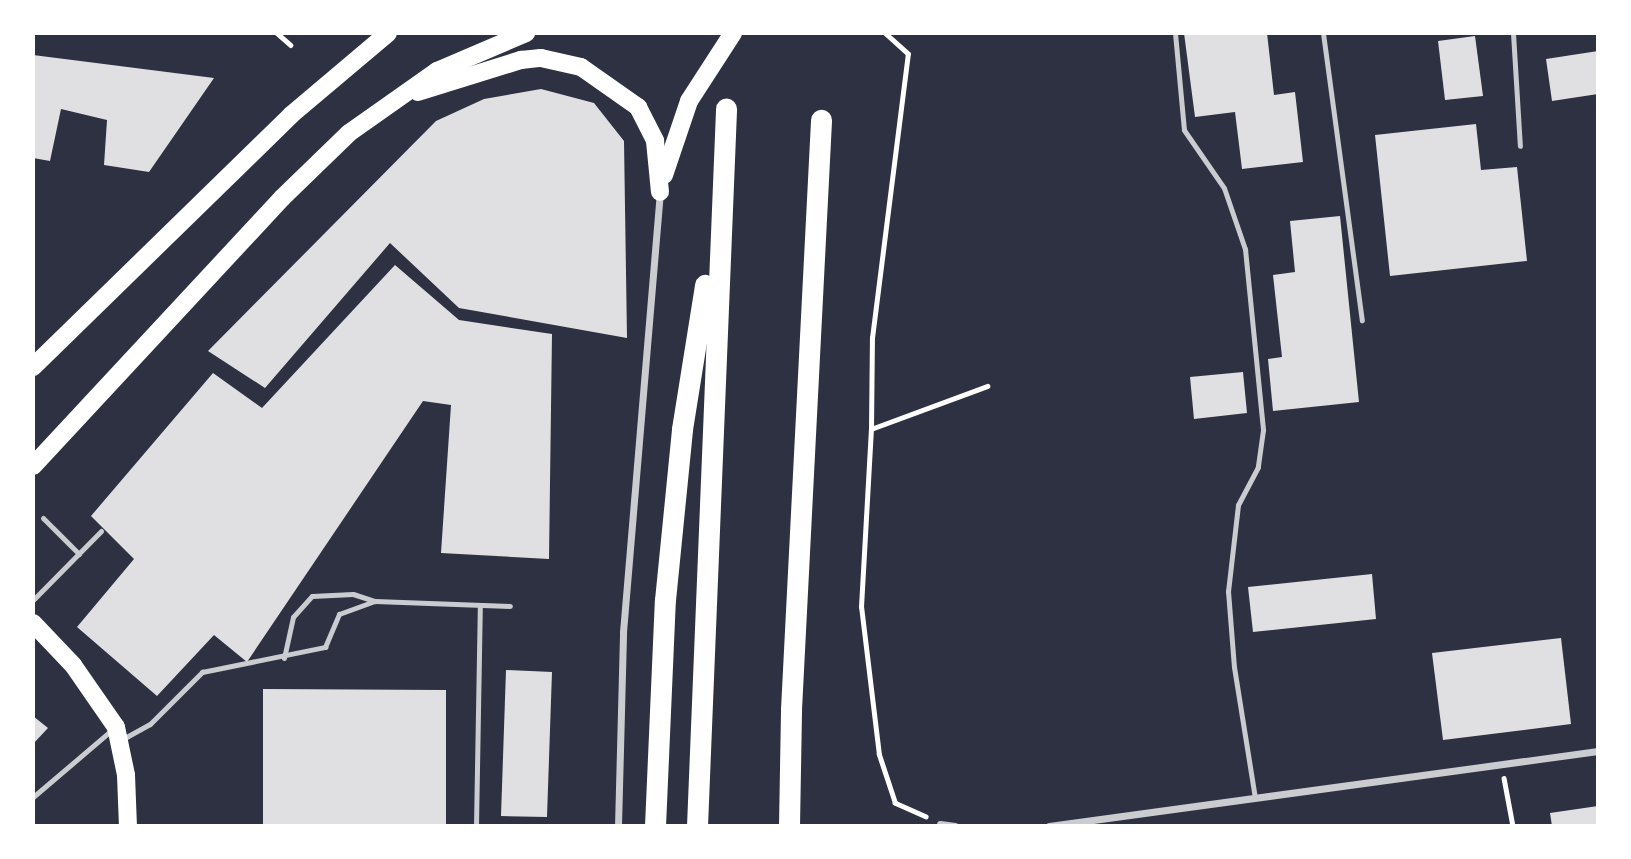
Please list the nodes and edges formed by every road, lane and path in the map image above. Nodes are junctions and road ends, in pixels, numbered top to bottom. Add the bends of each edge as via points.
1 (277, 33) edge
2 (388, 33) edge
3 (526, 33) edge
4 (733, 33) edge
5 (885, 33) edge
6 (1175, 33) edge
7 (1323, 33) edge
8 (1513, 33) edge
9 (291, 45) dead end
10 (726, 109) dead end
11 (368, 117) junction
12 (821, 120) dead end
13 (1521, 145) dead end
14 (721, 190) junction
15 (660, 192) junction
16 (1362, 320) dead end
17 (33, 368) edge
18 (987, 386) dead end
19 (871, 429) junction
20 (33, 466) edge
21 (43, 518) dead end
22 (101, 531) dead end
23 (79, 554) junction
24 (33, 600) edge
25 (375, 601) junction
26 (480, 606) junction
27 (510, 606) dead end
28 (33, 623) edge
29 (284, 658) junction
30 (118, 734) junction
31 (1598, 751) edge
32 (1502, 764) junction
33 (33, 797) edge
34 (1255, 798) junction
35 (940, 824) joint
36 (128, 826) edge
37 (476, 826) edge
38 (618, 826) edge
39 (654, 826) edge
40 (698, 826) edge
41 (789, 826) edge
42 (956, 826) edge
43 (1049, 826) edge
44 (1513, 826) edge

1 - 9 path
2 - 17 main road via 318,89
3 - 11 main road via 437,71
4 - 15 main road via 689,101
5 - 19 path via 908,54 873,338
6 - 34 lane via 1184,130 1224,188 1245,249 1263,430 1258,467 1238,505 1228,591 1234,667
7 - 16 lane
8 - 13 lane
10 - 14 highway
11 - 15 main road via 421,91 499,64 541,58 562,61 601,78 638,107 655,141
11 - 20 main road via 282,198
12 - 41 highway
14 - 39 highway via 682,429 665,600
14 - 40 highway
15 - 38 street via 623,632
18 - 19 path
19 - 35 path via 861,607 879,755 895,803
21 - 23 lane
22 - 23 lane
23 - 24 lane
25 - 26 lane
25 - 29 lane via 339,614 325,647
25 - 29 lane via 353,594 312,596 293,617
26 - 27 lane
26 - 37 lane
28 - 30 main road via 73,665
29 - 30 lane via 202,672 150,723
30 - 33 lane
30 - 36 main road
31 - 32 street
32 - 34 street
32 - 44 path
34 - 43 street
35 - 42 street

